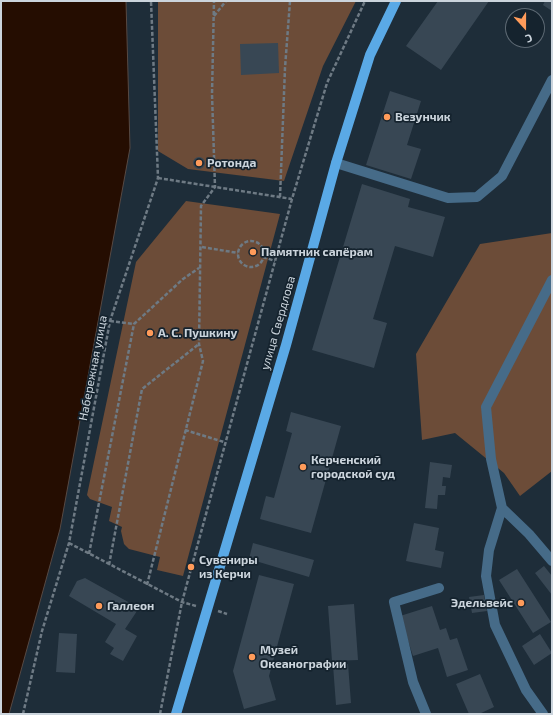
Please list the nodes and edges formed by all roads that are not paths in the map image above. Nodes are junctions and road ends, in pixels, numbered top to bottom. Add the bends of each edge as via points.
1 (396, 1) edge
2 (552, 80) edge
3 (336, 164) junction
4 (552, 280) edge
5 (502, 508) junction
6 (552, 562) edge
7 (439, 588) dead end
8 (176, 714) edge
9 (426, 714) edge
10 (543, 714) edge

1 - 3 main road, улица Свердлова via 370,54
2 - 3 lane via 502,176 477,197 448,198
3 - 8 main road, улица Свердлова via 286,345
4 - 5 lane via 486,407 491,459
5 - 6 lane
5 - 10 lane via 489,550 486,576 495,625 526,690
7 - 9 lane via 394,602 413,682

